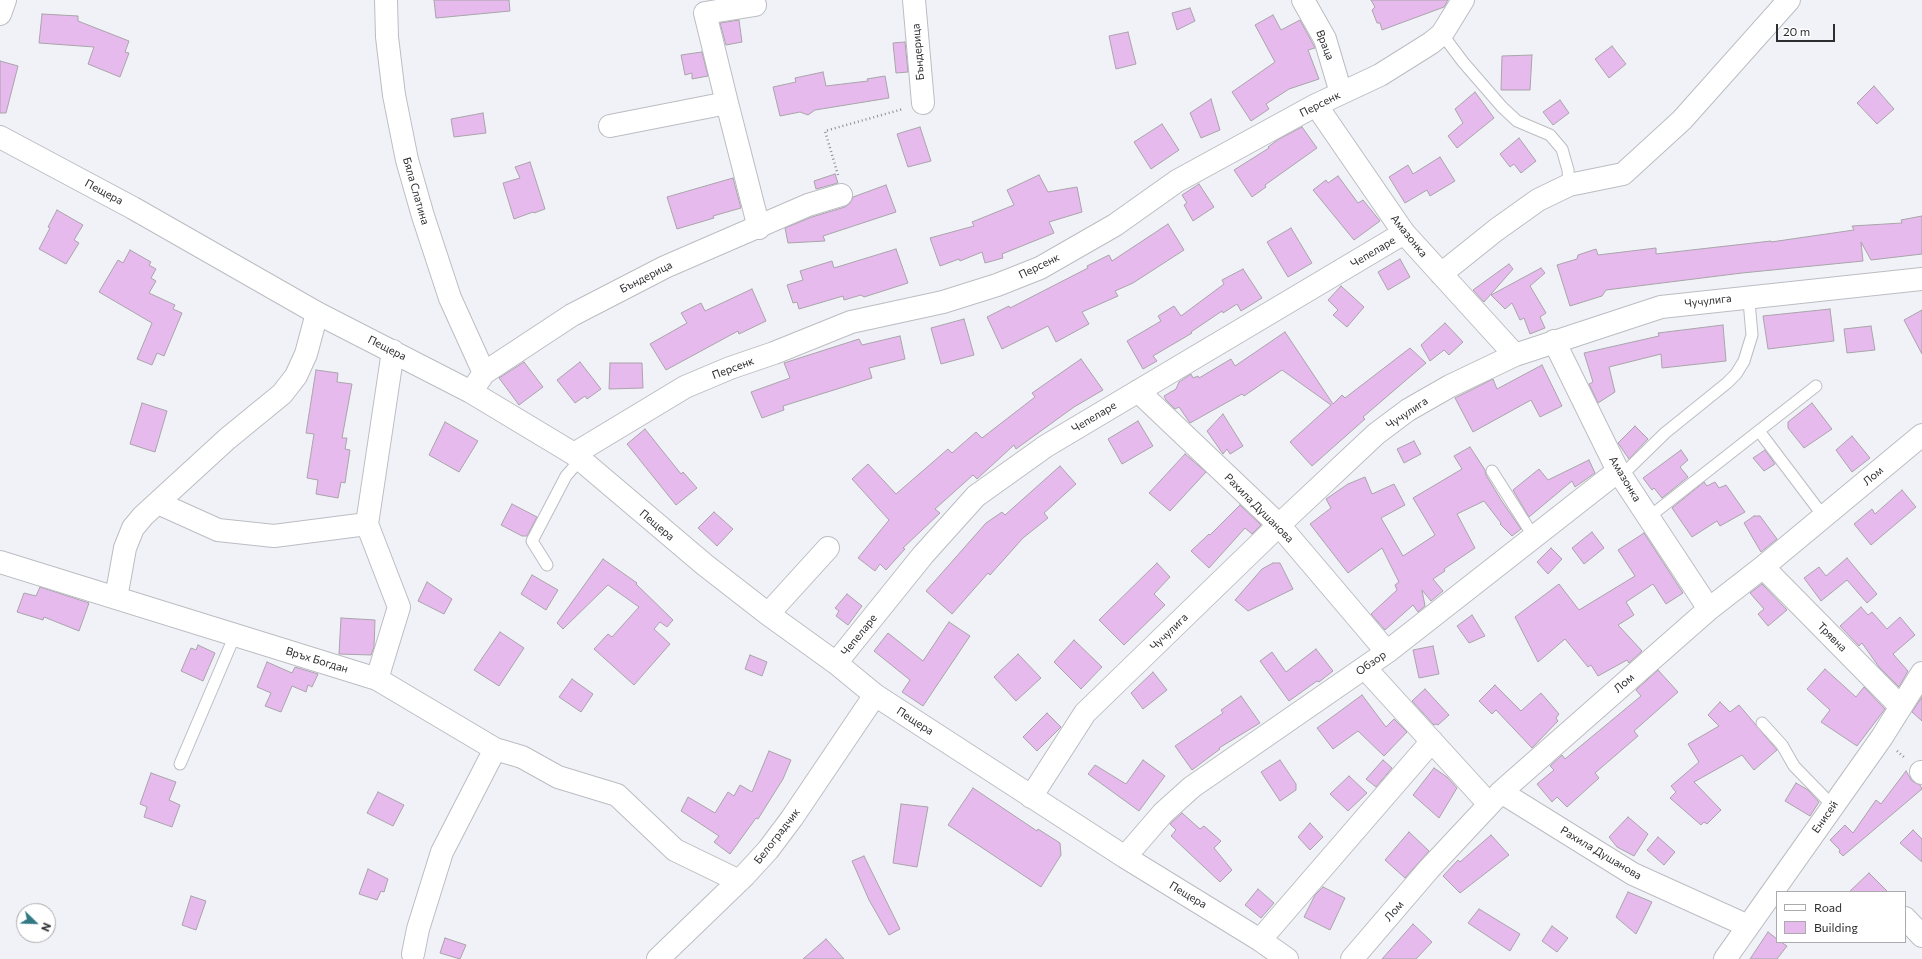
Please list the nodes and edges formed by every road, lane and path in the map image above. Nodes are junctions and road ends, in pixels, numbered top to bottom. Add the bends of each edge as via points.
1 (5, 0) edge
2 (386, 0) edge
3 (914, 0) edge
4 (1303, 0) edge
5 (1463, 0) edge
6 (1789, 0) edge
7 (755, 5) dead end
8 (0, 14) edge
9 (1442, 34) junction
10 (1341, 93) junction
11 (727, 103) junction
12 (923, 103) joint
13 (1316, 106) junction
14 (610, 126) dead end
15 (0, 137) edge
16 (1569, 185) junction
17 (841, 195) joint
18 (759, 228) junction
19 (1404, 233) junction
20 (1441, 274) junction
21 (1922, 279) edge
22 (1746, 297) junction
23 (317, 313) junction
24 (1554, 342) junction
25 (393, 351) junction
26 (1515, 355) junction
27 (484, 373) junction
28 (1816, 386) dead end
29 (1138, 391) junction
30 (471, 392) junction
31 (1759, 430) junction
32 (1922, 435) edge
33 (577, 457) junction
34 (1492, 472) dead end
35 (1620, 473) junction
36 (158, 503) junction
37 (1648, 517) junction
38 (1824, 517) junction
39 (366, 524) junction
40 (1279, 525) junction
41 (1534, 538) junction
42 (828, 548) dead end
43 (0, 562) edge
44 (547, 565) dead end
45 (1763, 568) junction
46 (116, 598) junction
47 (1709, 609) junction
48 (768, 614) junction
49 (235, 635) junction
50 (1387, 652) junction
51 (836, 663) junction
52 (1365, 668) junction
53 (1922, 673) edge
54 (377, 679) junction
55 (875, 695) junction
56 (1901, 707) junction
57 (1762, 723) dead end
58 (1882, 737) junction
59 (1432, 741) junction
60 (495, 749) junction
61 (180, 764) dead end
62 (1921, 773) edge
63 (1031, 797) junction
64 (1495, 798) junction
65 (1833, 806) junction
66 (1125, 857) junction
67 (739, 881) junction
68 (1906, 919) edge
69 (1748, 926) junction
70 (1922, 936) edge
71 (1260, 940) junction
72 (412, 954) dead end
73 (658, 959) edge
74 (1287, 959) edge
75 (1352, 959) edge
76 (1725, 959) edge

1 - 8 street
2 - 27 street, Бяла Слатина via 387,37 394,95 407,160 450,298
3 - 12 street, Бъндерица
4 - 10 street, Враца via 1325,39
5 - 9 street, Персенк
6 - 16 street via 1682,120 1623,174
7 - 11 street via 706,13
9 - 10 street, Персенк via 1380,75
9 - 16 lane via 1502,107 1518,121 1550,135 1562,149
10 - 13 street, Персенк
11 - 14 street
11 - 18 street
12 - 17 path via 825,132
13 - 19 street, Амазонка
13 - 33 street, Персенк via 1177,181 1115,225 1040,268 997,286 943,302 850,322 730,368 685,387
15 - 23 street, Пещера via 133,208
16 - 20 street via 1538,200
17 - 18 street, Бъндерица via 808,206
18 - 27 street, Бъндерица via 665,267 572,315
19 - 20 street, Амазонка
19 - 29 street, Чепеларе
20 - 26 street, Амазонка
21 - 22 street, Чучулига
22 - 24 street, Чучулига via 1661,307
22 - 35 lane via 1749,301 1752,335 1744,361 1736,374
23 - 25 street, Пещера
23 - 36 street via 306,354 296,376 282,394 227,439
24 - 26 street, Чучулига
24 - 35 street, Амазонка
25 - 30 street, Пещера
25 - 39 street
26 - 40 street, Чучулига via 1450,386 1408,410 1376,434
27 - 30 street, Бъндерица
28 - 31 lane
29 - 40 street, Рахила Душанова
29 - 51 street, Чепеларе via 1046,446 976,496 923,555
30 - 33 street, Пещера
31 - 37 lane
31 - 38 lane
32 - 38 street, Лом
33 - 44 lane via 532,541
33 - 48 street, Пещера via 705,565
34 - 41 lane
35 - 37 street, Амазонка
35 - 41 street, Обзор
36 - 39 street via 218,530 274,536
36 - 46 street via 133,528 125,548
37 - 47 street, Амазонка
38 - 45 street, Лом
39 - 54 street via 398,607
40 - 50 street, Рахила Душанова
40 - 63 street, Чучулига via 1085,713
41 - 50 street, Обзор
42 - 48 street
43 - 46 street, Връх Богдан
45 - 47 street, Лом
45 - 56 street, Трявна
46 - 49 street, Връх Богдан
47 - 64 street, Лом
48 - 51 street, Пещера
49 - 54 street, Връх Богдан
49 - 61 lane
50 - 52 street, Обзор
51 - 55 street, Пещера
52 - 59 street, Рахила Душанова
52 - 66 street, Обзор via 1192,787 1163,813
53 - 56 street, Енисей
54 - 60 street, Връх Богдан
55 - 63 street, Пещера
55 - 67 street, Белоградчик via 792,818 768,850
56 - 58 street, Енисей
57 - 65 lane via 1782,744 1794,766
58 - 62 path
58 - 65 street, Енисей
59 - 64 street, Рахила Душанова
59 - 71 street
60 - 67 street, Връх Богдан via 522,757 558,777 617,795 674,850
60 - 72 street via 442,852
63 - 66 street, Пещера
64 - 69 street, Рахила Душанова via 1632,874
64 - 75 street, Лом
65 - 69 street, Енисей
66 - 71 street, Пещера
67 - 73 street, Белоградчик
68 - 70 street
69 - 76 street, Енисей
71 - 74 street, Пещера

